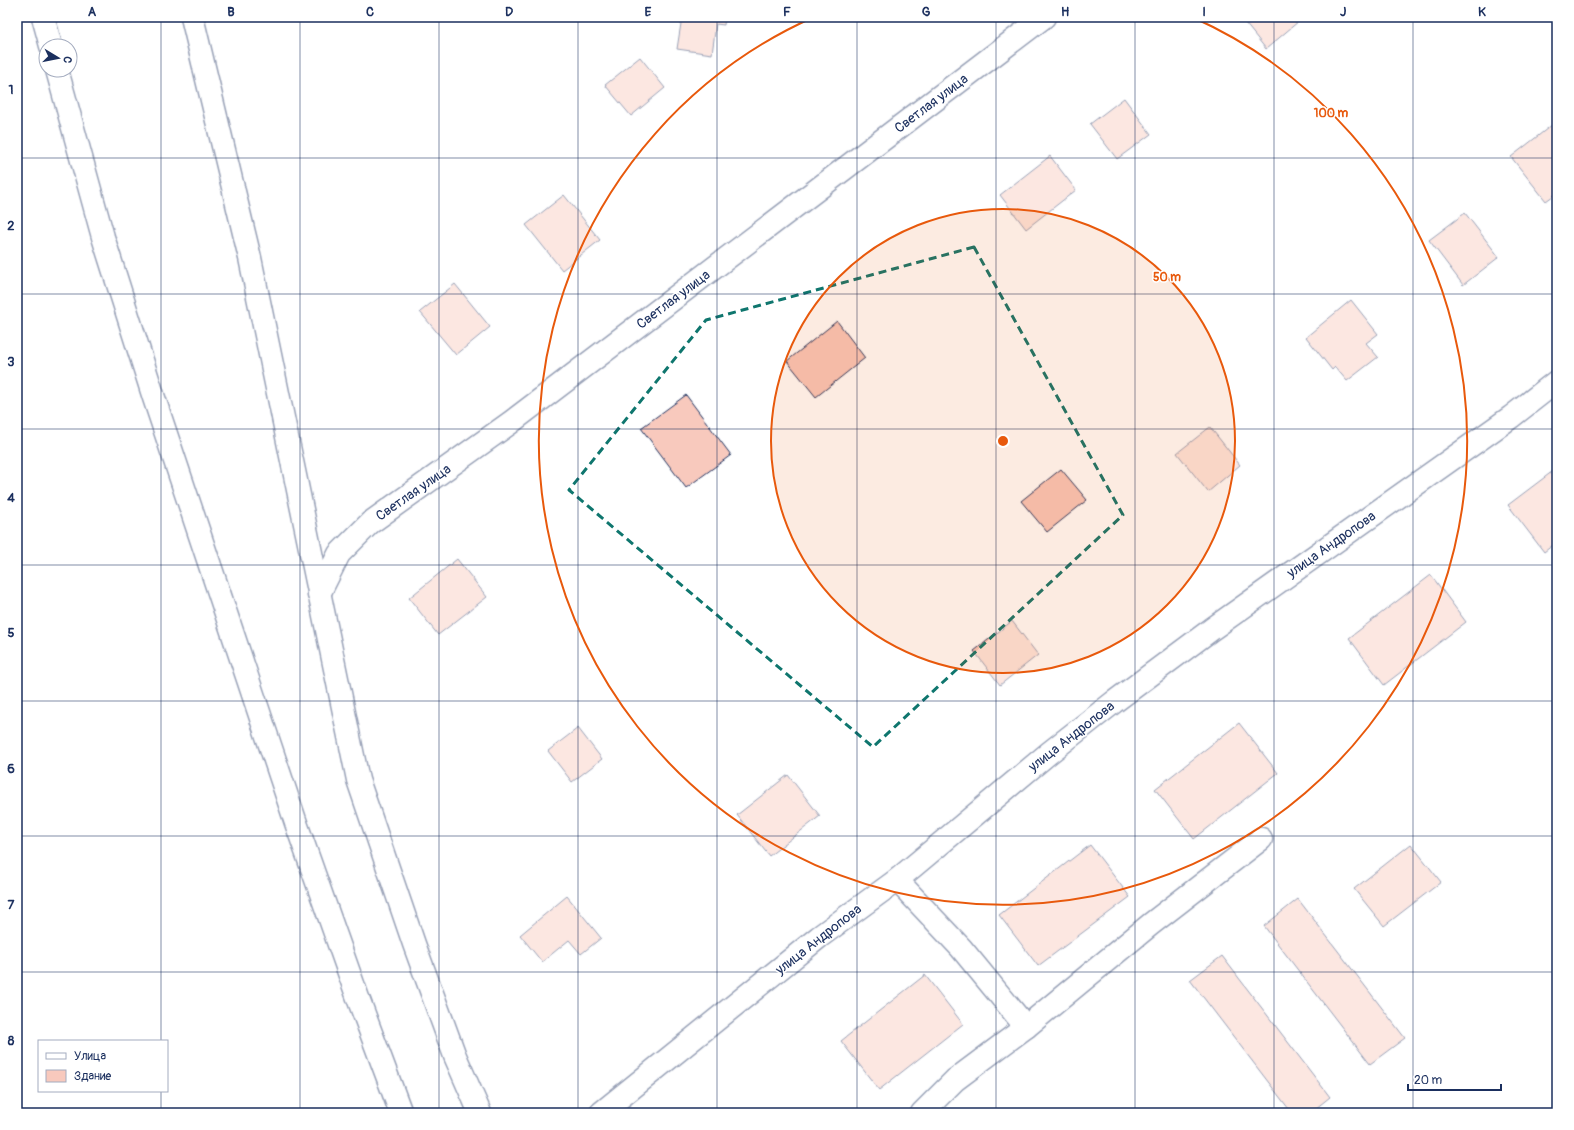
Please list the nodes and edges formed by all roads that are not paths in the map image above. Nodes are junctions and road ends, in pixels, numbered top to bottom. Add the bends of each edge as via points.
1 (43, 17) edge
2 (192, 17) edge
3 (1044, 17) edge
4 (48, 38) edge
5 (59, 78) edge
6 (1557, 381) edge
7 (319, 594) junction
8 (1261, 839) dead end
9 (897, 880) junction
10 (1026, 1027) junction
11 (401, 1113) edge
12 (480, 1113) edge
13 (601, 1113) edge
14 (922, 1113) edge

1 - 4 street
2 - 7 street via 250,258
3 - 7 street, Светлая улица via 510,423 370,523 339,554
5 - 11 street via 103,237 154,398 296,823
6 - 9 street, улица Андропова via 1511,417 1212,629 1114,702
7 - 12 street via 358,780 455,1056
8 - 10 street via 1151,924
9 - 10 street via 961,948
9 - 13 street, улица Андропова via 819,937
10 - 14 street via 955,1080

